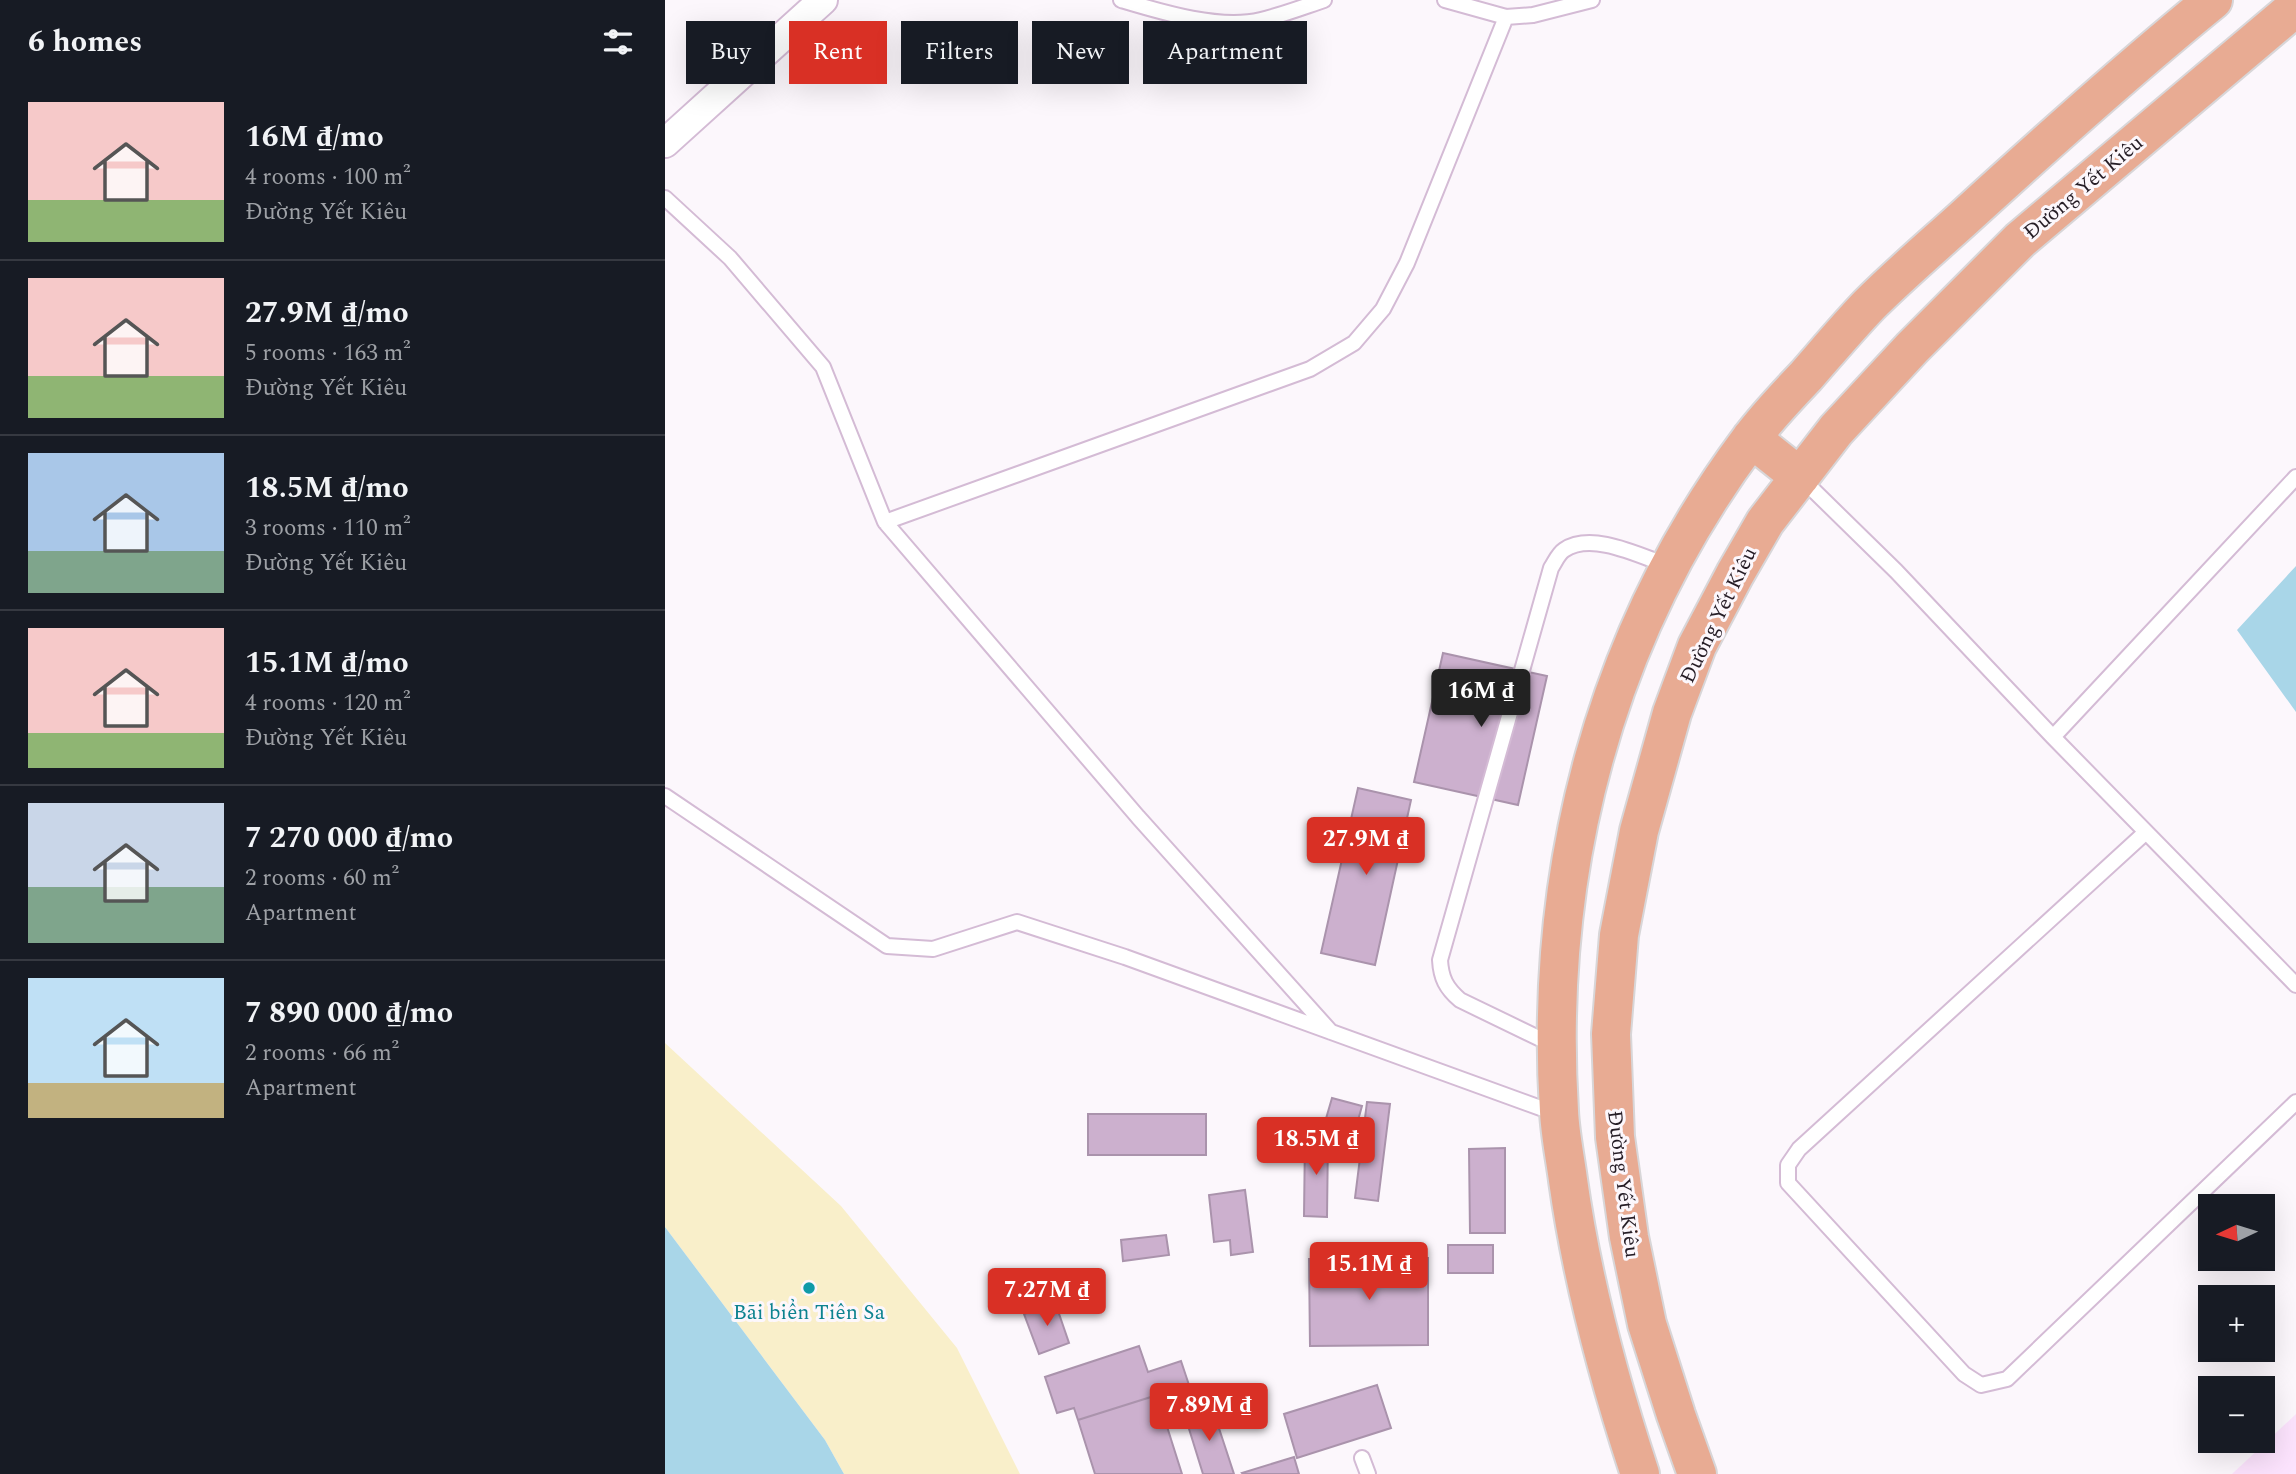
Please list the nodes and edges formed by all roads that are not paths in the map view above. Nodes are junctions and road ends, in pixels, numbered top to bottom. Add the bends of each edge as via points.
1 (823, 0) edge
2 (1121, 0) edge
3 (1324, 0) edge
4 (1445, 0) edge
5 (1592, 0) edge
6 (2213, 0) edge
7 (2296, 7) edge
8 (1506, 17) junction
9 (665, 143) edge
10 (665, 198) edge
11 (1751, 438) junction
12 (1800, 477) junction
13 (2296, 477) edge
14 (885, 522) junction
15 (1669, 566) junction
16 (2053, 737) junction
17 (665, 796) edge
18 (2145, 832) junction
19 (2296, 985) edge
20 (1331, 1032) junction
21 (1557, 1062) junction
22 (1613, 1087) junction
23 (2296, 1102) edge
24 (1559, 1114) junction
25 (1362, 1458) dead end
26 (1368, 1474) edge
27 (1640, 1474) edge
28 (1697, 1474) edge

1 - 9 street
2 - 3 lane via 1215,22 1259,21
4 - 8 lane
5 - 8 lane
6 - 11 highway via 1870,304
7 - 12 highway, Đường Yết Kiêu via 2020,240 1874,389
8 - 14 lane via 1408,263 1383,309 1354,343 1310,369
10 - 14 lane via 730,258 823,367
11 - 12 highway
11 - 15 highway
12 - 16 lane
12 - 22 highway, Đường Yết Kiêu via 1765,522 1735,573 1697,646 1672,713 1639,831 1619,935 1611,1034
13 - 16 lane
14 - 20 lane via 1138,817
15 - 21 highway via 1626,656 1576,824 1561,932
15 - 21 lane via 1597,542 1578,543 1561,551 1551,568 1440,960 1448,990
16 - 18 lane
17 - 20 lane via 887,946 933,948 1017,922
18 - 19 lane
18 - 23 lane via 1799,1149 1788,1165 1788,1183 1964,1374 1981,1385 2007,1379
20 - 24 lane
21 - 22 highway
21 - 24 highway
22 - 28 highway, Đường Yết Kiêu via 1615,1137 1644,1312
24 - 27 highway via 1589,1302
25 - 26 lane

